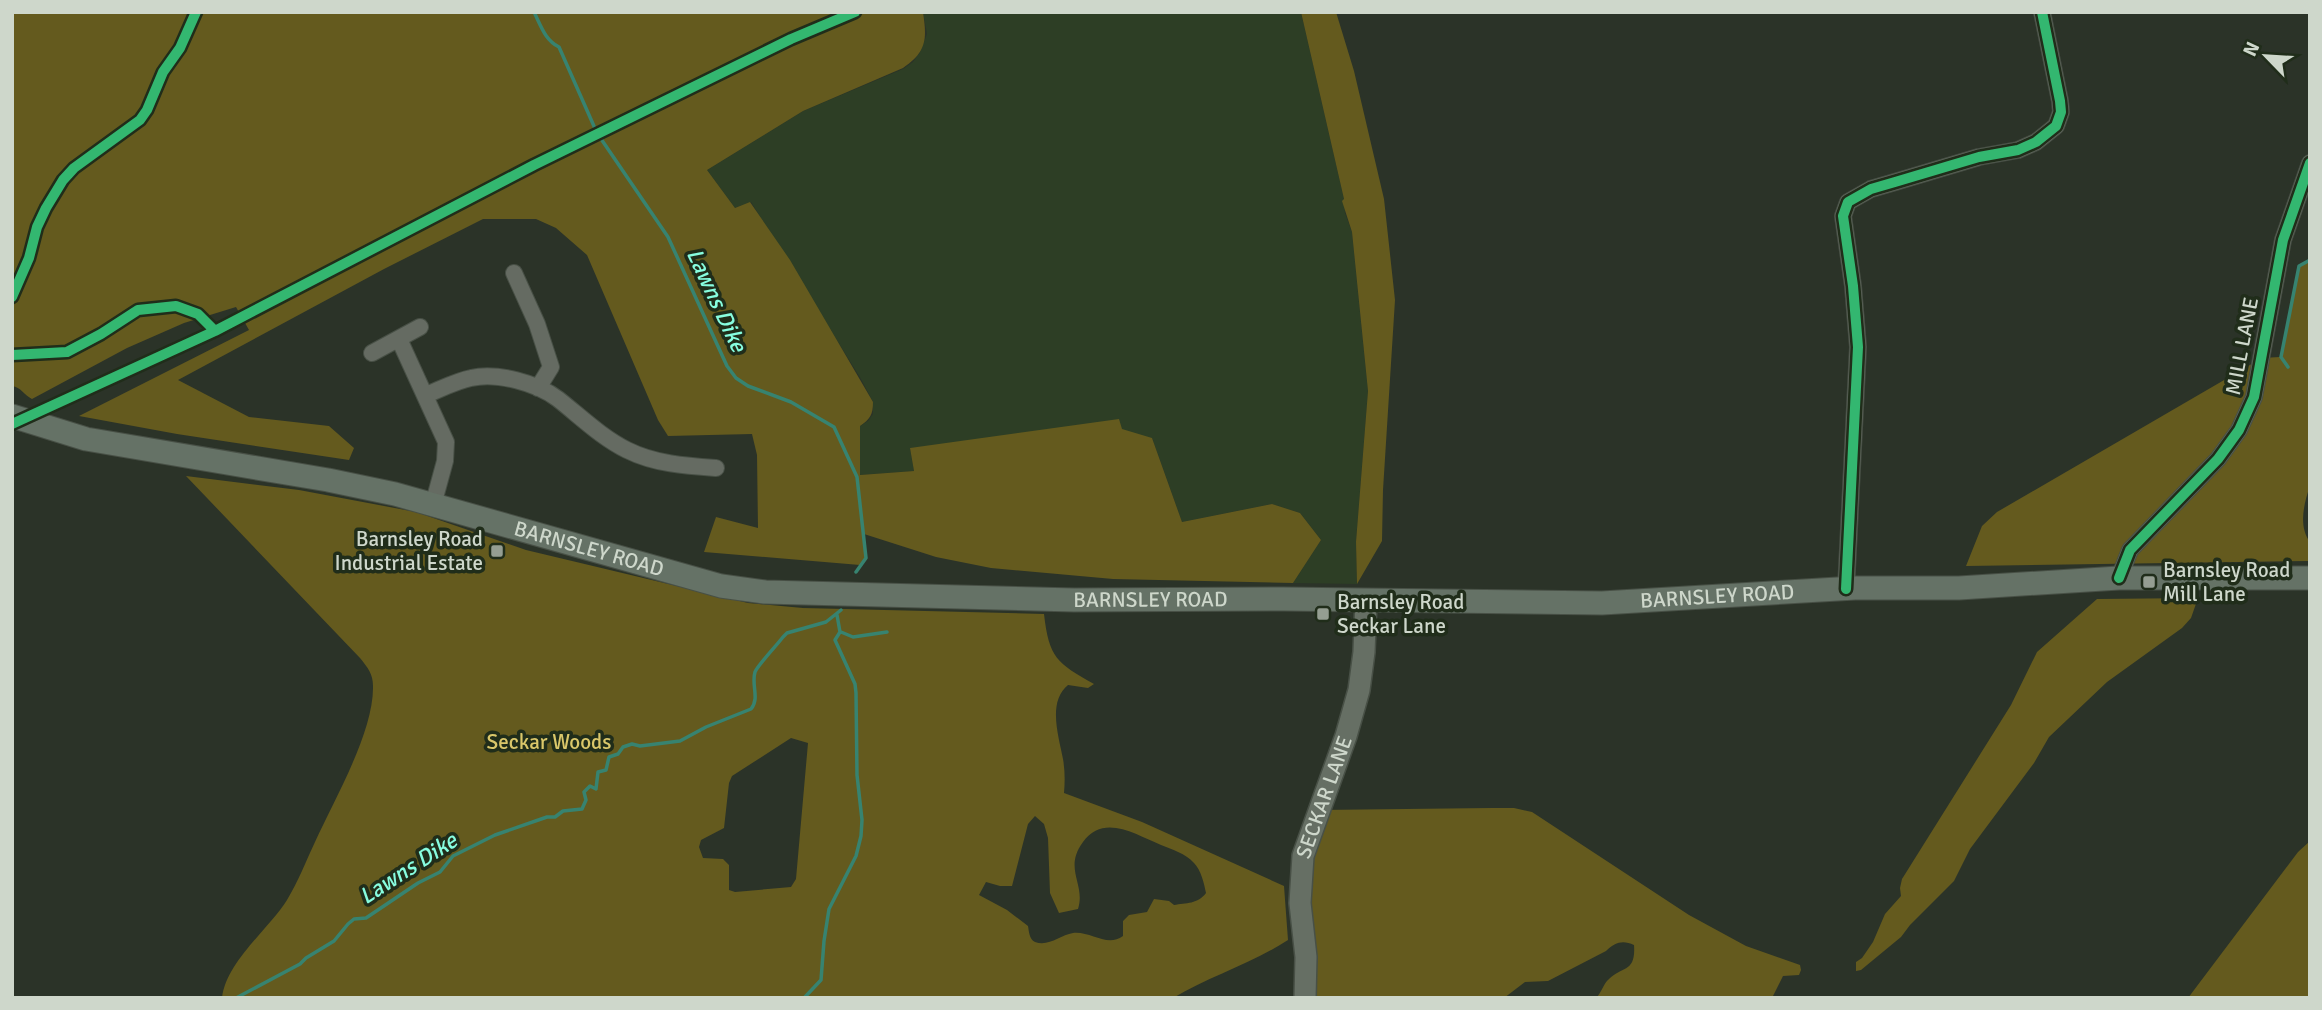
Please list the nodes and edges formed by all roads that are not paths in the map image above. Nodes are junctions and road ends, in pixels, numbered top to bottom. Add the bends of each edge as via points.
1 (2042, 12) edge
2 (2310, 163) edge
3 (514, 272) dead end
4 (420, 327) dead end
5 (399, 339) junction
6 (372, 353) dead end
7 (538, 388) junction
8 (426, 394) junction
9 (12, 416) edge
10 (716, 468) dead end
11 (433, 505) junction
12 (2119, 578) junction
13 (2310, 578) edge
14 (1846, 589) junction
15 (1366, 600) junction
16 (1306, 998) edge

1 - 14 street via 2061,112 2046,135 2018,150 1871,189 1847,202 1843,216 1858,347
2 - 12 street, MILL LANE via 2283,240 2254,397 2239,430 2218,459 2130,550
3 - 7 street via 551,367
4 - 5 street
5 - 6 street
5 - 8 street
7 - 8 street via 482,376
7 - 10 street via 597,432 640,456
8 - 11 street via 446,442
9 - 11 main road, BARNSLEY ROAD via 127,447 328,480
11 - 15 main road, BARNSLEY ROAD via 721,586 765,592 1074,600
12 - 13 main road, BARNSLEY ROAD
12 - 14 main road, BARNSLEY ROAD via 1959,588
14 - 15 main road, BARNSLEY ROAD via 1602,603
15 - 16 street, SECKAR LANE via 1359,690 1303,856 1300,904

